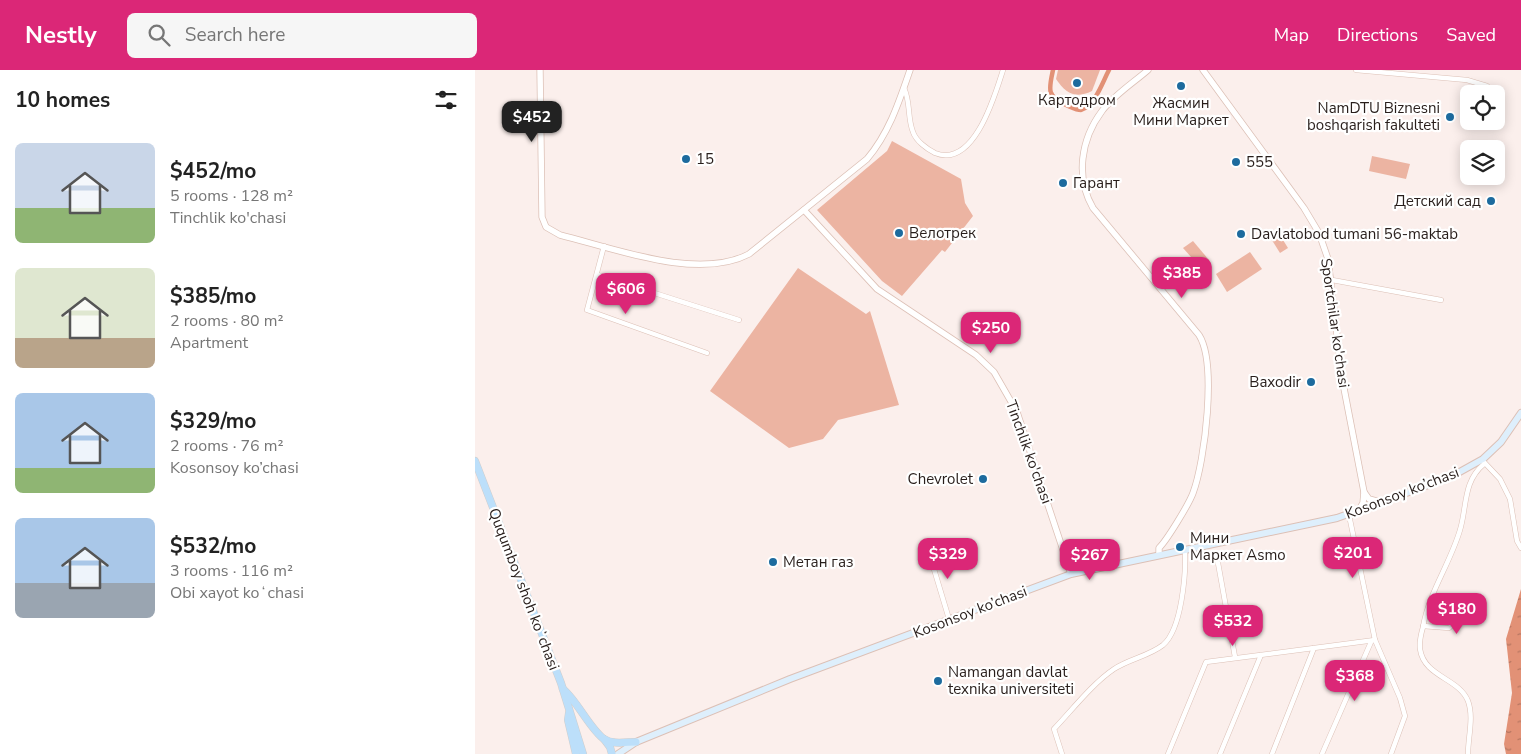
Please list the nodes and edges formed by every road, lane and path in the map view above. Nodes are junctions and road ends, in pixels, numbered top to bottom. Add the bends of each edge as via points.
1 (539, 70) edge
2 (910, 70) edge
3 (1003, 70) edge
4 (1148, 70) edge
5 (1203, 70) edge
6 (1356, 70) edge
7 (1484, 85) edge
8 (904, 88) junction
9 (804, 210) junction
10 (604, 246) junction
11 (598, 275) junction
12 (1332, 280) junction
13 (1441, 300) dead end
14 (739, 320) dead end
15 (707, 353) dead end
16 (1521, 413) edge
17 (475, 461) edge
18 (1483, 461) junction
19 (1364, 492) junction
20 (1382, 502) junction
21 (1358, 511) junction
22 (1349, 515) junction
23 (927, 546) dead end
24 (1521, 548) edge
25 (1185, 550) junction
26 (1159, 555) junction
27 (1219, 563) dead end
28 (1071, 574) junction
29 (1475, 603) dead end
30 (949, 619) junction
31 (1423, 626) junction
32 (1373, 641) junction
33 (1314, 648) junction
34 (1261, 654) junction
35 (1235, 657) junction
36 (563, 689) junction
37 (583, 712) junction
38 (570, 714) junction
39 (604, 739) junction
40 (636, 742) junction
41 (576, 754) edge
42 (583, 754) edge
43 (612, 754) edge
44 (618, 754) edge
45 (1062, 754) edge
46 (1168, 754) edge
47 (1220, 754) edge
48 (1272, 754) edge
49 (1322, 754) edge
50 (1391, 754) edge
51 (1468, 754) edge

1 - 10 street via 543,217 546,228 560,235
2 - 8 street
3 - 8 street via 980,129 967,146 956,153 937,154 926,148 913,133 910,100
4 - 26 street via 1102,110 1086,144 1081,172 1093,208 1199,335 1207,352 1205,433 1195,487 1159,548
5 - 12 street, Sportchilar ko'chasi via 1273,162 1319,233
6 - 7 street via 1467,80
8 - 9 street via 880,144 867,159
9 - 10 street via 752,252 727,262 667,261
9 - 28 street, Tinchlik ko'chasi via 877,289 976,355 994,372 1017,412
10 - 11 street
11 - 14 street
11 - 15 street via 587,310
12 - 13 street
12 - 19 street, Sportchilar ko'chasi via 1342,378
16 - 18 main road, Kosonsoy ko’chasi
17 - 36 main road, Ququmboy shoh koʻchasi
18 - 20 main road, Kosonsoy ko’chasi
18 - 24 street via 1501,479 1510,499
18 - 31 street via 1466,494 1459,532 1428,601
19 - 20 street via 1371,500
19 - 21 street
20 - 21 main road, Kosonsoy ko’chasi
21 - 22 main road, Kosonsoy ko’chasi
22 - 25 main road, Kosonsoy ko’chasi
22 - 32 street
23 - 30 street
25 - 26 main road, Kosonsoy ko’chasi
25 - 45 street via 1186,571 1175,626 1168,639 1162,646 1113,669 1054,729
26 - 28 main road, Kosonsoy ko’chasi
27 - 35 street
28 - 30 main road, Kosonsoy ko’chasi
29 - 31 street via 1449,628
30 - 40 main road, Kosonsoy ko’chasi
31 - 51 street via 1420,648 1423,660 1441,678 1462,690 1467,699 1470,709
32 - 33 street
32 - 49 street
32 - 50 street via 1405,716
33 - 34 street
33 - 48 street
34 - 35 street
34 - 47 street
35 - 46 street via 1206,662
36 - 37 main road
36 - 38 main road, Ququmboy shoh koʻchasi
37 - 38 main road
37 - 39 main road
38 - 41 main road
38 - 42 main road
39 - 40 main road
39 - 43 main road
40 - 44 main road, Kosonsoy ko’chasi

